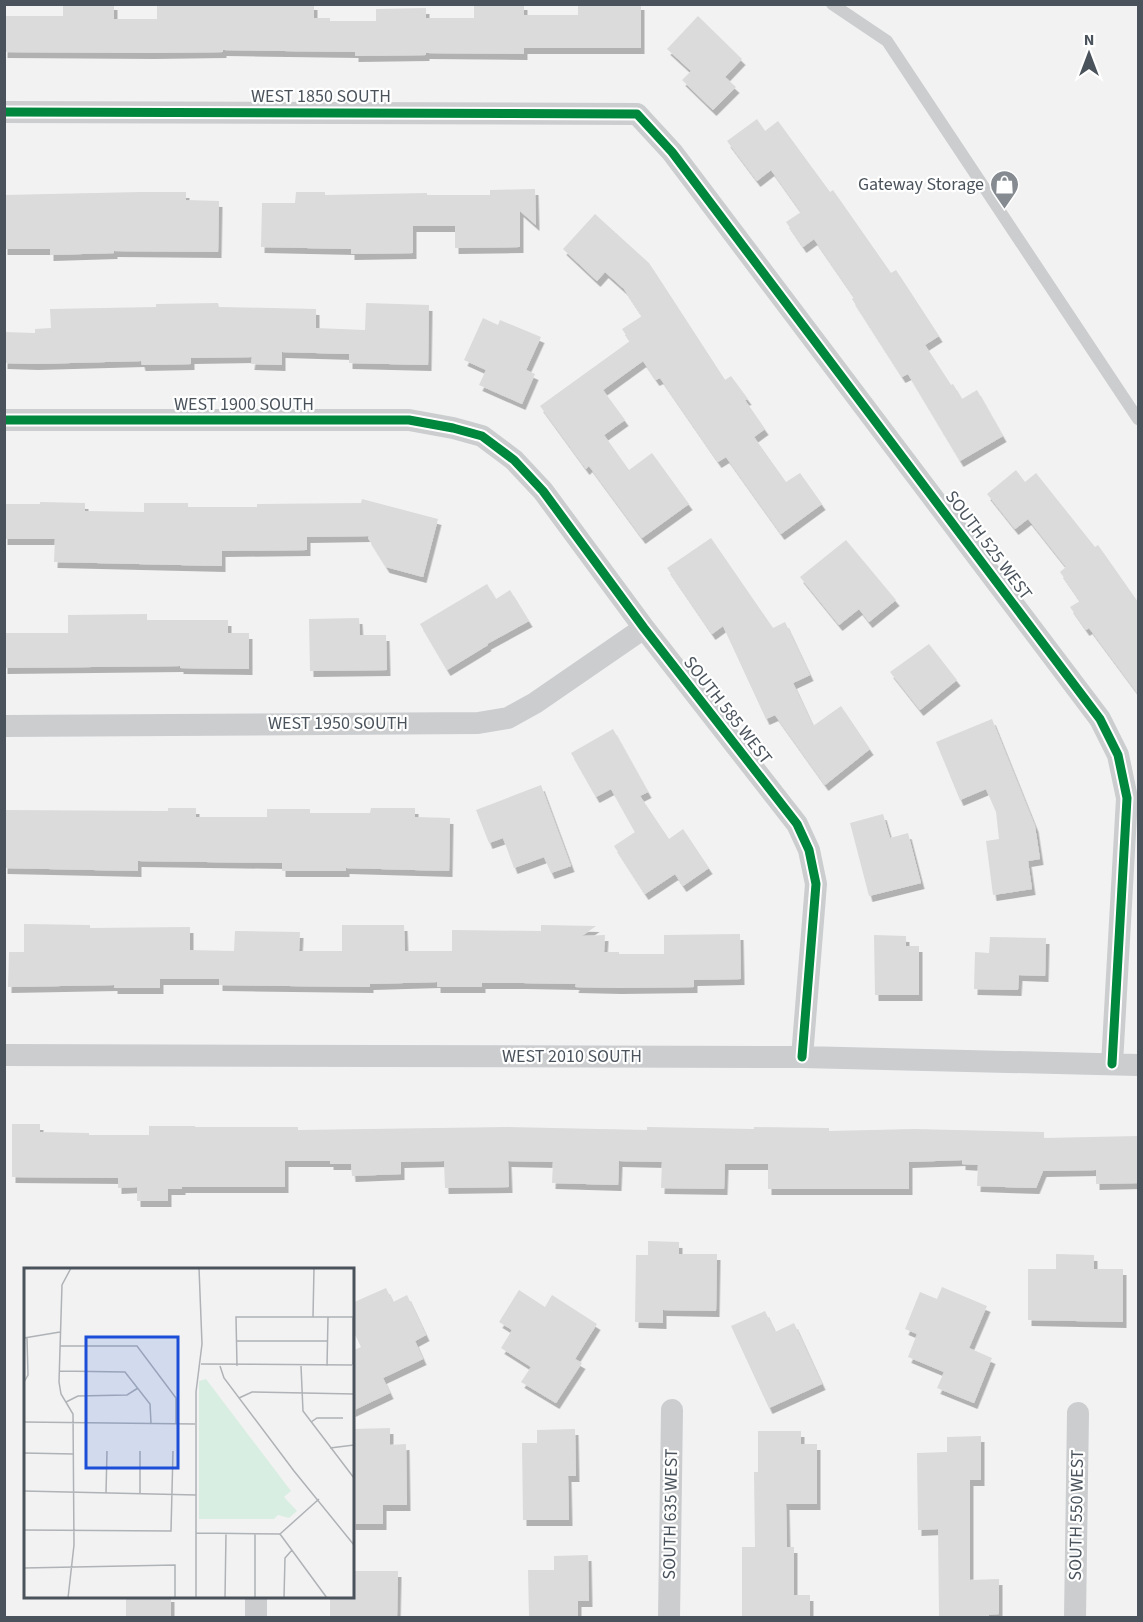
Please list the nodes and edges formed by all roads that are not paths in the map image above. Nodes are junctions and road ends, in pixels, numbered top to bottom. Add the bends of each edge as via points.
1 (832, 4) edge
2 (4, 112) edge
3 (637, 114) joint
4 (1138, 419) edge
5 (4, 420) edge
6 (482, 436) joint
7 (644, 628) junction
8 (4, 726) edge
9 (4, 1055) edge
10 (802, 1057) junction
11 (1112, 1064) junction
12 (1138, 1065) edge
13 (672, 1410) dead end
14 (1078, 1413) dead end
15 (256, 1598) edge
16 (256, 1617) edge
17 (669, 1617) edge
18 (1075, 1617) edge

1 - 4 lane via 887,41
2 - 3 street, WEST 1850 SOUTH
3 - 11 street, SOUTH 525 WEST via 672,152 1100,719 1118,755 1127,798
5 - 6 street, WEST 1900 SOUTH via 409,420
6 - 7 street, SOUTH 585 WEST via 514,460 543,491
7 - 8 street, WEST 1950 SOUTH via 535,703 508,718 478,723
7 - 10 street, SOUTH 585 WEST via 797,824 809,850 816,884
9 - 10 street, WEST 2010 SOUTH
10 - 11 street, WEST 2010 SOUTH
11 - 12 street, WEST 2010 SOUTH
13 - 17 street, SOUTH 635 WEST
14 - 18 street, SOUTH 550 WEST
15 - 16 street

